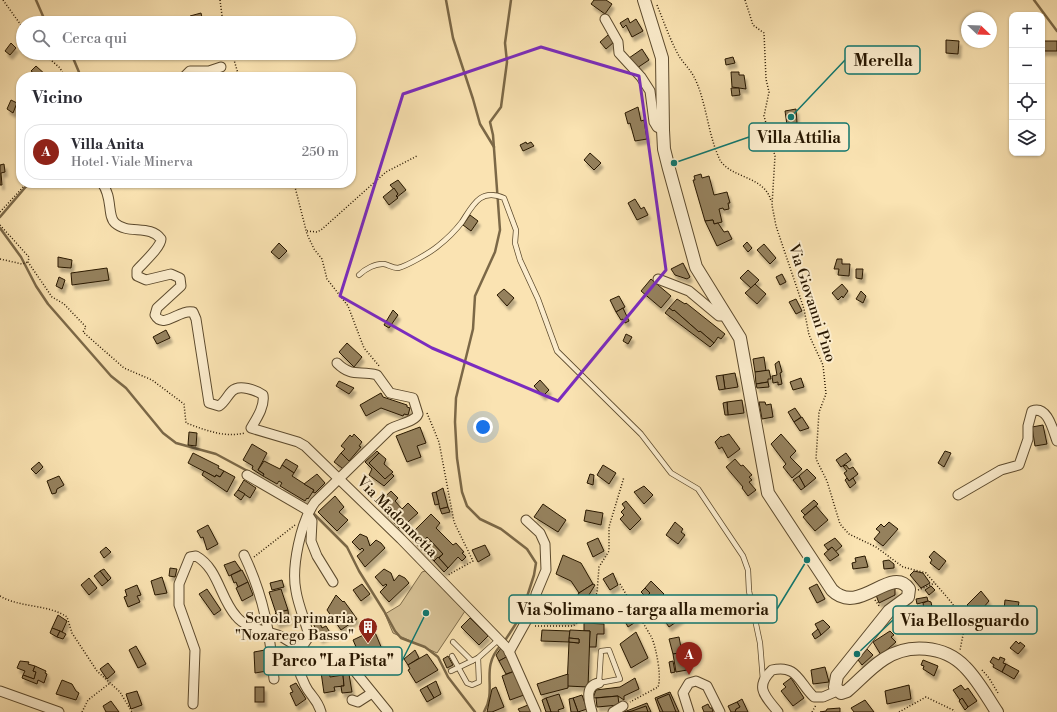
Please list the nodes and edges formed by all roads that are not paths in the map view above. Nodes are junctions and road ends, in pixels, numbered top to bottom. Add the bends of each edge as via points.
1 (644, 0) edge
2 (605, 20) dead end
3 (221, 68) dead end
4 (189, 72) edge
5 (663, 130) junction
6 (104, 188) edge
7 (359, 275) dead end
8 (658, 279) dead end
9 (727, 316) junction
10 (337, 363) dead end
11 (1057, 441) edge
12 (247, 475) dead end
13 (339, 479) junction
14 (958, 495) dead end
15 (308, 513) junction
16 (526, 520) dead end
17 (246, 558) road end
18 (333, 582) dead end
19 (268, 632) junction
20 (498, 640) junction
21 (454, 642) dead end
22 (295, 644) junction
23 (508, 650) junction
24 (452, 656) dead end
25 (478, 658) junction
26 (472, 661) junction
27 (349, 664) dead end
28 (458, 667) junction
29 (451, 671) dead end
30 (274, 679) dead end
31 (763, 681) junction
32 (599, 683) junction
33 (0, 691) edge
34 (838, 691) junction
35 (372, 693) junction
36 (352, 700) dead end
37 (193, 704) dead end
38 (623, 706) road end
39 (59, 712) edge
40 (321, 712) edge
41 (388, 712) edge
42 (536, 712) edge
43 (592, 712) edge
44 (613, 712) edge
45 (689, 712) edge
46 (720, 712) edge
47 (778, 712) edge
48 (997, 712) edge

1 - 5 street via 662,58
2 - 5 street via 618,42 619,53 650,91 654,122
3 - 4 street
5 - 9 street via 664,149 696,267
6 - 13 street, Via Madonnetta via 110,201 113,222 124,229 154,233 161,239 156,249 137,270 137,276 146,280 171,274 182,281 178,290 157,308 155,315 159,320 165,321 187,311 193,312 209,403 219,406 238,388 263,394 262,407 251,428 298,442
7 - 31 lane via 365,269 383,264 392,268 400,267 433,250 454,232 479,199 497,195 504,198 516,230 515,243 520,260 558,351 641,434 671,473 698,489 743,556 748,570 749,591 760,643
8 - 9 street via 689,291 719,316
9 - 34 street via 740,338 744,354 765,483 772,501 837,595 847,599 895,581 906,584 910,592 906,599 892,607 885,615 837,676 835,687
10 - 13 street via 351,373 377,375 390,393 413,398 418,414 416,419 390,428
11 - 14 street via 1045,414 1041,411 1032,411 1028,439 1019,465 1001,470
12 - 15 street
13 - 15 street via 315,502
13 - 20 street, Via Madonnetta
15 - 18 street via 312,521 311,541
15 - 22 street via 294,568 295,590 308,638 304,644
16 - 23 street via 540,533 545,544 546,570 536,594 534,607
17 - 19 street via 269,625
19 - 22 street
19 - 30 street
19 - 37 street via 249,626 236,617 211,570 203,560 196,556 190,557 179,584 179,605 195,650
20 - 23 street, Via Madonnetta
20 - 25 lane
21 - 26 lane
22 - 40 street via 295,653 305,686 318,701
23 - 42 street
24 - 28 lane
25 - 26 lane
25 - 28 lane via 478,682 472,685 467,683
26 - 28 lane
27 - 35 street
28 - 29 lane
31 - 34 street via 772,670 788,668 814,697 823,697
31 - 47 street via 765,695
32 - 32 lane via 620,679 609,650 601,651
32 - 43 street via 590,688 588,698
33 - 39 street
34 - 48 street via 847,691 892,654 921,648 937,650 964,665
35 - 36 street via 358,702
35 - 41 street
38 - 44 street
45 - 46 street via 683,693 686,686 696,681 707,686

